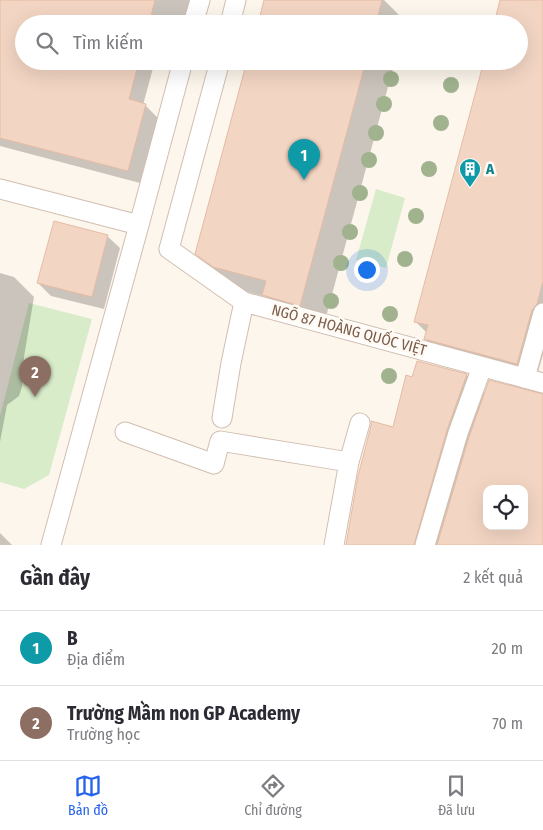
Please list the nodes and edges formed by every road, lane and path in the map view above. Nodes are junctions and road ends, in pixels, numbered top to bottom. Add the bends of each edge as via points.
1 (200, 0) edge
2 (236, 0) edge
3 (196, 15) edge
4 (232, 15) edge
5 (181, 70) edge
6 (218, 70) edge
7 (0, 189) edge
8 (140, 225) junction
9 (244, 302) junction
10 (543, 313) edge
11 (482, 367) junction
12 (534, 381) edge
13 (222, 418) dead end
14 (360, 423) dead end
15 (125, 432) dead end
16 (349, 462) junction
17 (51, 545) edge
18 (334, 545) edge
19 (425, 545) edge

1 - 3 lane
2 - 4 lane
5 - 8 lane
6 - 9 lane, NGÕ 87 HOÀNG QUỐC VIỆT via 169,249
7 - 8 lane
8 - 17 lane
9 - 11 lane, NGÕ 87 HOÀNG QUỐC VIỆT
9 - 13 lane
10 - 12 lane
11 - 12 lane, NGÕ 87 HOÀNG QUỐC VIỆT
11 - 19 lane via 458,433
14 - 16 lane
15 - 16 lane via 214,464 220,441
16 - 18 lane

